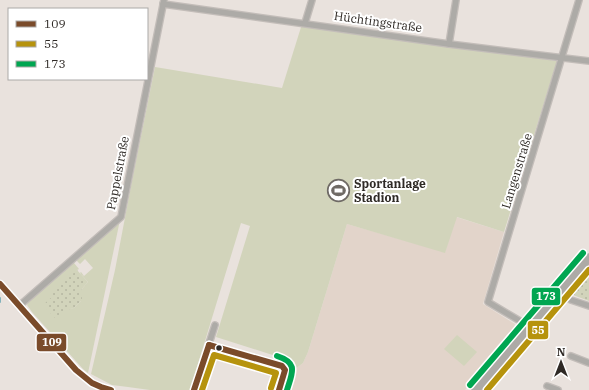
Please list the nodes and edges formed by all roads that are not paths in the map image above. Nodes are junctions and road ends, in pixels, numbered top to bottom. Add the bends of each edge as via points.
1 (312, 0) edge
2 (456, 0) edge
3 (579, 0) edge
4 (164, 2) edge
5 (305, 23) junction
6 (449, 44) junction
7 (562, 58) junction
8 (589, 61) edge
9 (589, 258) edge
10 (0, 284) edge
11 (559, 293) junction
12 (19, 306) junction
13 (589, 306) edge
14 (215, 325) dead end
15 (530, 327) junction
16 (571, 356) dead end
17 (589, 363) edge
18 (547, 386) dead end
19 (110, 390) edge
20 (194, 390) edge
21 (476, 390) edge
22 (558, 390) edge

1 - 5 street
2 - 6 street
3 - 7 street, Langenstraße
4 - 5 street, Hüchtingstraße
4 - 12 street, Pappelstraße via 121,217
5 - 6 street, Hüchtingstraße
6 - 7 street, Hüchtingstraße
7 - 8 street, Hüchtingstraße
7 - 15 street, Langenstraße via 488,302
9 - 11 street
10 - 12 street
11 - 13 street
11 - 15 street
12 - 19 street via 84,379
14 - 20 street
15 - 21 street
16 - 17 street
18 - 22 street

